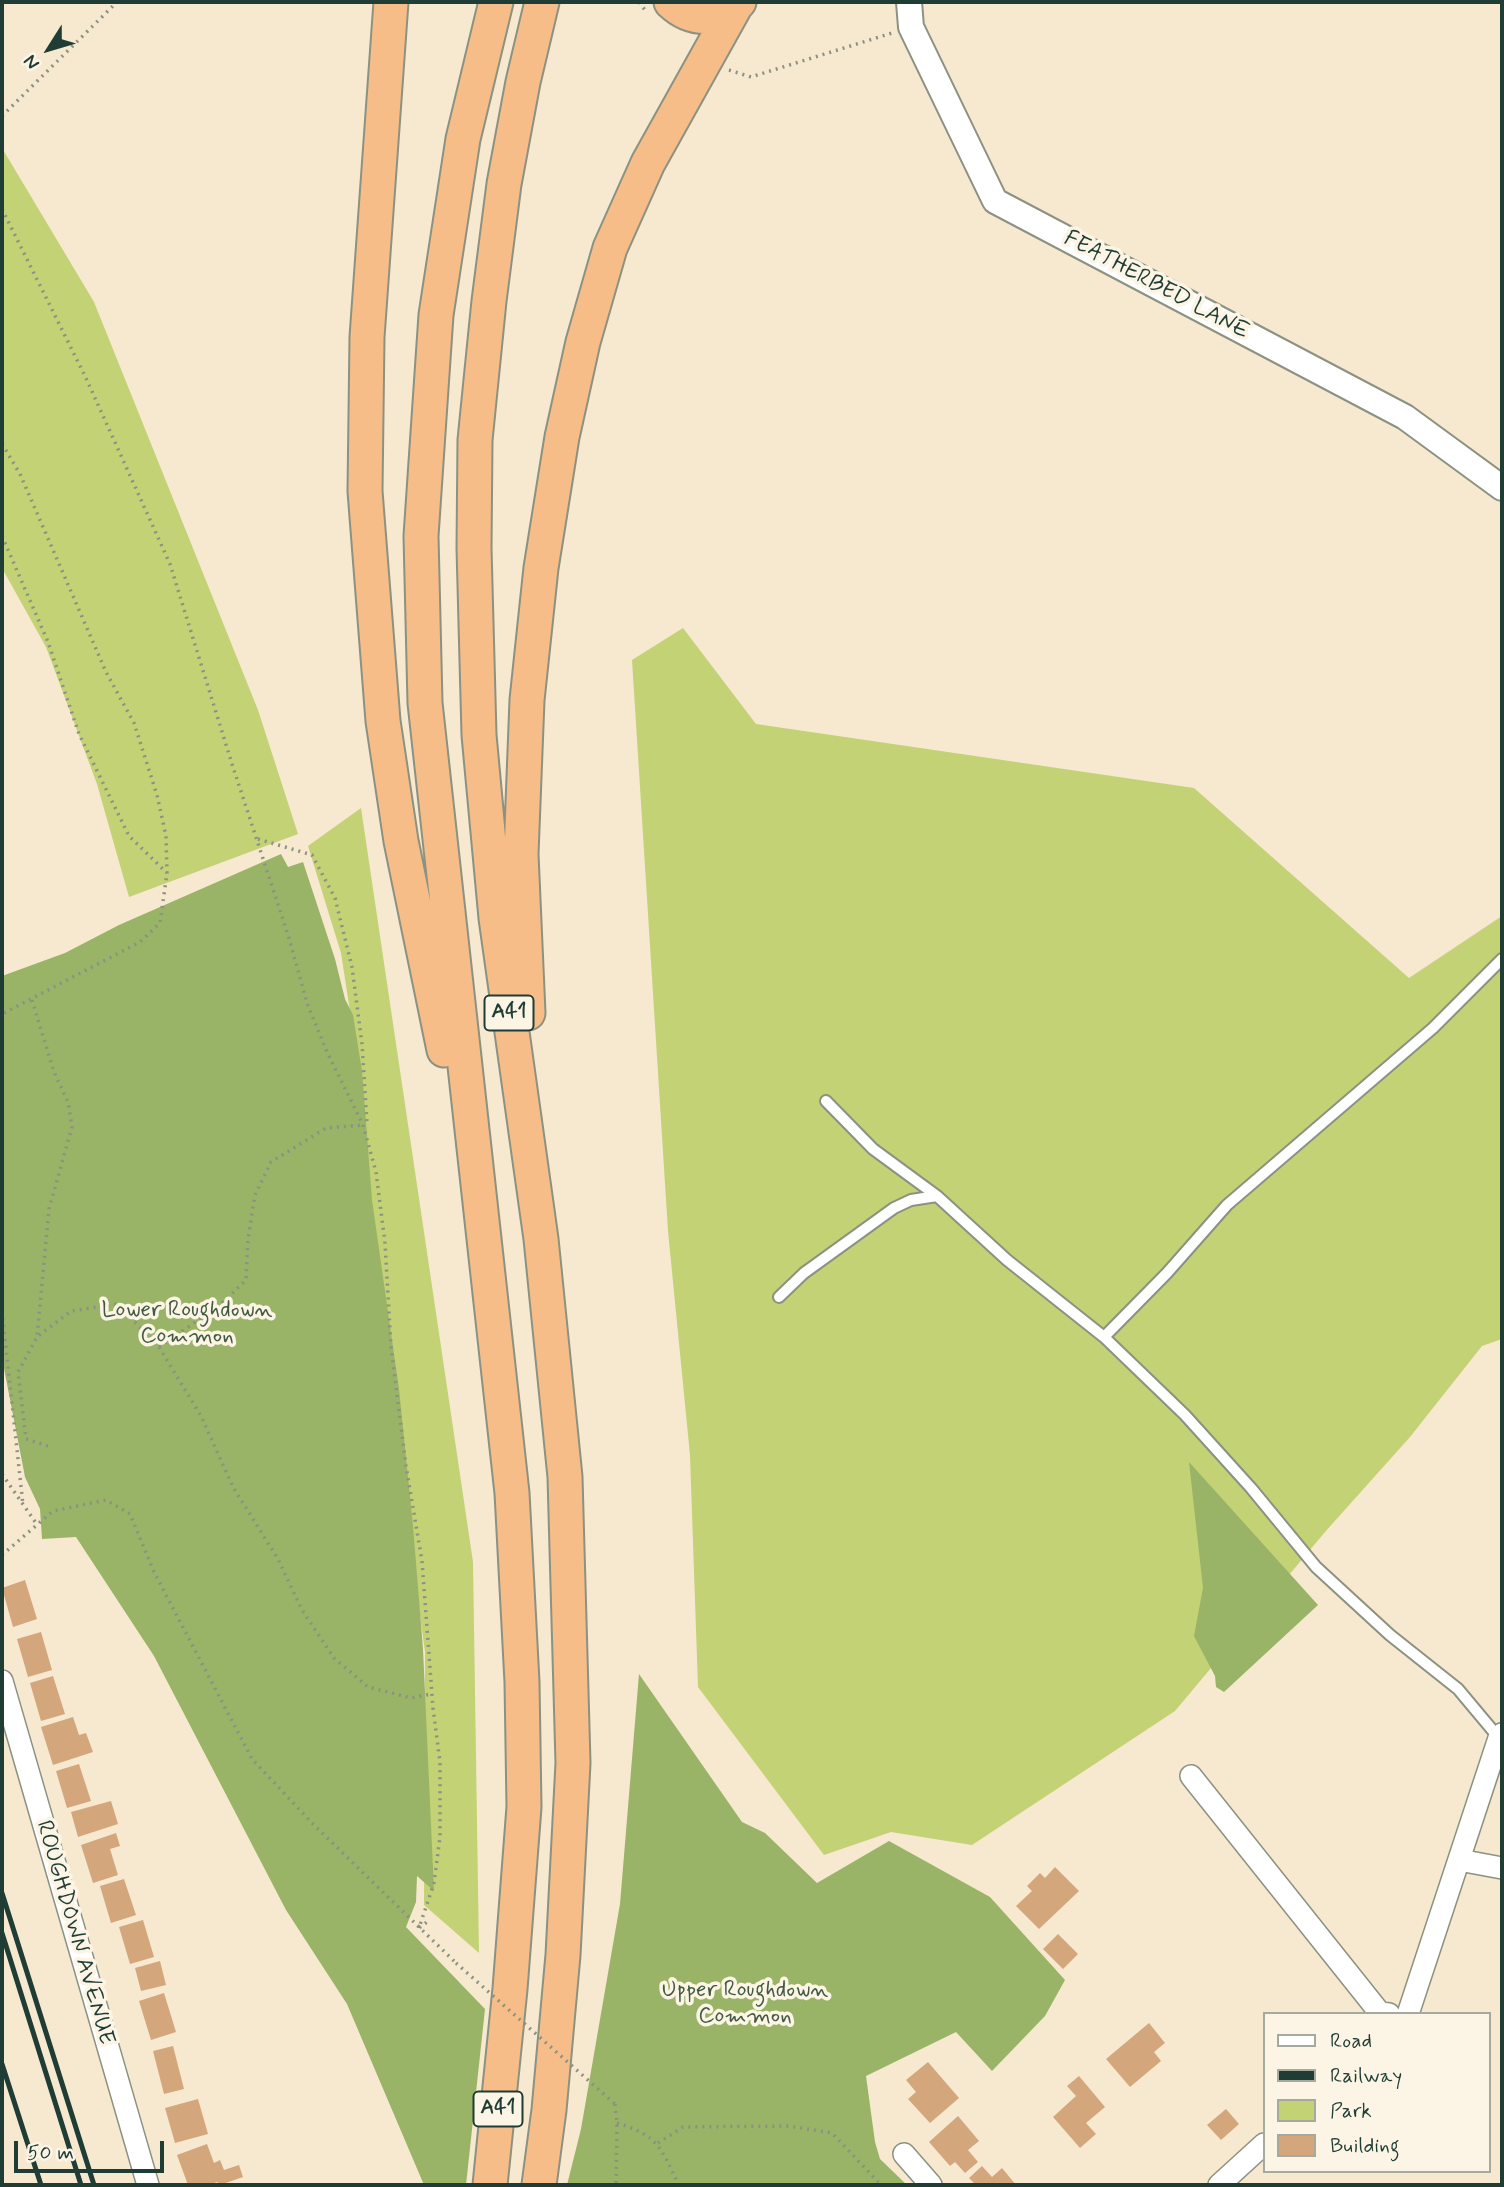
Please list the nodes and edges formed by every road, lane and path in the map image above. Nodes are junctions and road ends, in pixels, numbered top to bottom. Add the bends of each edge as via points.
1 (117, 2) edge
2 (391, 2) edge
3 (496, 2) edge
4 (542, 2) edge
5 (671, 2) edge
6 (909, 2) edge
7 (738, 3) edge
8 (911, 27) junction
9 (751, 77) dead end
10 (2, 116) edge
11 (2, 209) edge
12 (2, 444) edge
13 (1502, 488) edge
14 (2, 537) edge
15 (256, 838) junction
16 (167, 873) junction
17 (1502, 959) edge
18 (32, 1000) junction
19 (2, 1014) edge
20 (826, 1101) dead end
21 (365, 1124) junction
22 (526, 1134) junction
23 (474, 1146) junction
24 (937, 1196) junction
25 (779, 1297) dead end
26 (2, 1311) edge
27 (37, 1336) junction
28 (1104, 1337) junction
29 (159, 1348) junction
30 (48, 1446) dead end
31 (2, 1474) edge
32 (23, 1505) junction
33 (36, 1523) junction
34 (2, 1555) edge
35 (2, 1681) edge
36 (432, 1694) junction
37 (1501, 1736) edge
38 (1191, 1776) dead end
39 (1459, 1860) junction
40 (1502, 1868) edge
41 (427, 1922) dead end
42 (419, 1928) junction
43 (1379, 2012) edge
44 (1409, 2012) edge
45 (617, 2123) junction
46 (657, 2143) junction
47 (1262, 2146) edge
48 (904, 2154) dead end
49 (148, 2185) edge
50 (490, 2185) edge
51 (539, 2185) edge
52 (616, 2185) edge
53 (679, 2185) edge
54 (881, 2185) edge
55 (931, 2185) edge
56 (1219, 2185) edge

1 - 10 path
2 - 23 highway via 367,337 365,491 383,721 401,841 450,1083
3 - 23 highway, A41 via 463,139 436,314 421,536 425,703
4 - 22 highway, A41 via 505,184 475,440 479,735 496,918
5 - 7 highway via 693,17 716,17
6 - 8 street, FEATHERBED LANE
7 - 22 highway via 648,163 610,248 562,437 541,568 527,700 521,855 530,1055
8 - 9 path
8 - 13 street, FEATHERBED LANE via 995,201 1405,417
11 - 15 path via 90,386 170,564
12 - 16 path via 134,723 158,795
14 - 16 path via 48,642 90,757 129,836
15 - 21 path via 307,1003
15 - 21 path via 312,855 335,898 352,967 362,1044
16 - 18 path via 160,923 140,942
17 - 28 lane via 1433,1028 1227,1205
18 - 19 path
18 - 27 path via 68,1102 72,1127 48,1209
20 - 24 lane via 873,1149
21 - 29 path via 326,1128 271,1163 255,1195 246,1280 219,1306
21 - 36 path via 385,1243 391,1347 422,1561
22 - 51 highway, A41 via 565,1478 573,1763 563,1955
23 - 50 highway, A41 via 512,1493 524,1793
24 - 25 lane via 894,1208 813,1266
24 - 28 lane via 1007,1260
26 - 32 path
27 - 29 path via 71,1311 117,1304
27 - 30 path via 18,1372 26,1439
28 - 37 lane via 1185,1415 1317,1567 1390,1635 1458,1689
29 - 36 path via 201,1416 233,1488 334,1658 368,1687 411,1698
31 - 32 path
32 - 33 path
33 - 34 path
33 - 42 path via 53,1511 106,1500 130,1514 154,1572 252,1759
35 - 49 street, ROUGHDOWN AVENUE
36 - 42 path via 440,1762 440,1837 434,1883
37 - 39 street
38 - 43 street
39 - 40 street
39 - 44 street
41 - 42 path
42 - 45 path, bridge via 615,2104
45 - 46 path
45 - 52 path
46 - 53 path
46 - 54 path via 683,2127 789,2126 832,2133
47 - 56 street
48 - 55 street

